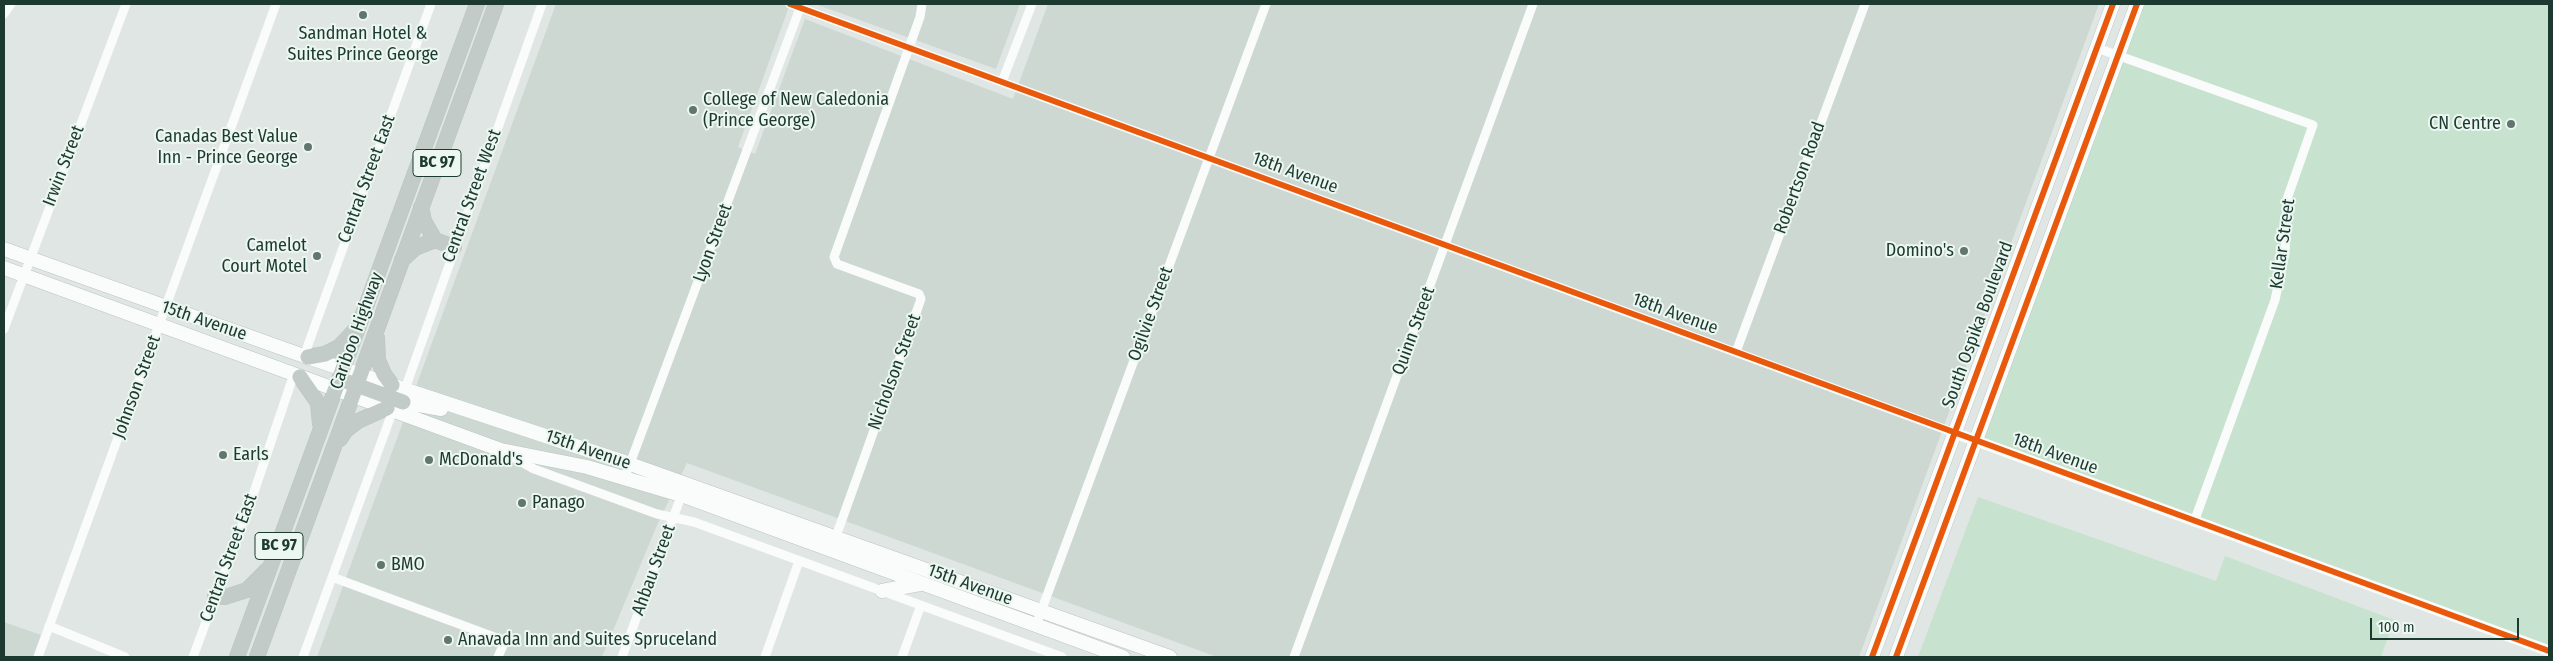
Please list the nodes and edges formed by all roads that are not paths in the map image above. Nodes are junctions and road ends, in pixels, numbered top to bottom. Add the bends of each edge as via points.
1 (12, 4) edge
2 (126, 4) edge
3 (276, 4) edge
4 (431, 4) edge
5 (477, 4) edge
6 (496, 4) edge
7 (542, 4) edge
8 (790, 4) edge
9 (922, 4) edge
10 (1032, 4) edge
11 (1266, 4) edge
12 (1533, 4) edge
13 (1865, 4) edge
14 (2113, 4) edge
15 (2137, 4) edge
16 (800, 8) junction
17 (4, 14) edge
18 (908, 48) junction
19 (2097, 48) junction
20 (2118, 56) junction
21 (1002, 82) junction
22 (1209, 158) junction
23 (421, 207) junction
24 (435, 240) junction
25 (1445, 245) junction
26 (454, 246) junction
27 (4, 248) edge
28 (30, 258) junction
29 (402, 260) junction
30 (4, 268) edge
31 (24, 275) junction
32 (166, 308) junction
33 (362, 317) junction
34 (379, 322) junction
35 (160, 325) junction
36 (4, 329) edge
37 (1736, 352) junction
38 (306, 356) junction
39 (344, 369) junction
40 (297, 375) junction
41 (356, 384) junction
42 (336, 389) junction
43 (396, 399) junction
44 (1955, 433) junction
45 (320, 434) junction
46 (1976, 441) junction
47 (332, 450) junction
48 (501, 450) junction
49 (630, 464) junction
50 (624, 478) junction
51 (683, 490) junction
52 (673, 518) junction
53 (2194, 522) junction
54 (835, 536) junction
55 (831, 550) junction
56 (799, 561) junction
57 (272, 565) junction
58 (332, 577) junction
59 (921, 584) junction
60 (882, 591) junction
61 (216, 596) junction
62 (921, 606) junction
63 (1041, 611) junction
64 (1036, 625) junction
65 (49, 626) junction
66 (2549, 651) edge
67 (1042, 654) edge
68 (38, 657) edge
69 (125, 657) edge
70 (193, 657) edge
71 (237, 657) edge
72 (257, 657) edge
73 (303, 657) edge
74 (498, 657) edge
75 (622, 657) edge
76 (765, 657) edge
77 (902, 657) edge
78 (1062, 657) edge
79 (1123, 657) edge
80 (1170, 657) edge
81 (1294, 657) edge
82 (1872, 657) edge
83 (1896, 657) edge

1 - 17 street
2 - 28 street, Irwin Street
3 - 32 street, Johnson Street
4 - 38 street, Central Street East
5 - 33 highway, Cariboo Highway / BC 97
6 - 23 highway, Cariboo Highway / BC 97
7 - 26 street, Central Street West
8 - 16 street, 18th Avenue
9 - 18 street, Nicholson Street
10 - 21 street
11 - 22 street, Ogilvie Street
12 - 25 street, Quinn Street
13 - 37 street, Robertson Road
14 - 19 main road, South Ospika Boulevard
15 - 20 main road
16 - 18 street, 18th Avenue
16 - 49 street, Lyon Street
18 - 21 street, 18th Avenue
18 - 54 street, Nicholson Street via 834,257 838,264 919,294 921,299
19 - 20 street, Kellar Street
19 - 44 main road, South Ospika Boulevard
20 - 46 main road
20 - 53 street, Kellar Street via 2312,125 2287,199 2284,253 2275,300
21 - 22 street, 18th Avenue
22 - 25 street, 18th Avenue
22 - 63 street, Ogilvie Street
23 - 24 highway via 424,221
23 - 29 highway, Cariboo Highway / BC 97
24 - 26 highway
24 - 29 highway via 415,248
25 - 37 street, 18th Avenue
25 - 81 street, Quinn Street
26 - 43 street, Central Street West
27 - 28 main road, 15th Avenue
28 - 31 street, Irwin Street
28 - 32 main road, 15th Avenue
29 - 34 highway, Cariboo Highway / BC 97
30 - 31 main road, 15th Avenue
31 - 35 main road, 15th Avenue
31 - 36 street, Irwin Street
32 - 35 street, Johnson Street
32 - 38 main road, 15th Avenue
33 - 38 highway via 346,342 339,347 326,354
33 - 39 highway, Cariboo Highway / BC 97
34 - 41 highway, Cariboo Highway / BC 97
34 - 43 highway via 378,360
35 - 40 main road, 15th Avenue
35 - 65 street, Johnson Street
37 - 44 street, 18th Avenue
38 - 39 main road, 15th Avenue
39 - 41 main road, 15th Avenue
39 - 42 highway, Cariboo Highway / BC 97
40 - 42 main road, 15th Avenue
40 - 45 highway via 318,403
40 - 61 street, Central Street East
41 - 42 highway via 349,382
41 - 43 highway
41 - 47 highway, Cariboo Highway / BC 97
42 - 45 highway, Cariboo Highway / BC 97
43 - 47 highway via 346,430
43 - 48 main road, 15th Avenue
43 - 49 main road, 15th Avenue via 478,414
43 - 58 street, Central Street West
44 - 46 street, 18th Avenue
44 - 82 main road, South Ospika Boulevard
45 - 57 highway, Cariboo Highway / BC 97
46 - 53 street, 18th Avenue
46 - 83 main road
47 - 72 highway, Cariboo Highway / BC 97
48 - 50 main road, 15th Avenue via 587,467
48 - 52 street, 15th Avenue via 534,469
49 - 50 street, Lyon Street
49 - 51 main road, 15th Avenue
50 - 51 main road, 15th Avenue
51 - 52 street, Ahbau Street
51 - 54 main road, 15th Avenue
51 - 55 main road, 15th Avenue
52 - 56 street, 15th Avenue via 694,522
52 - 75 street, Ahbau Street
53 - 66 street, 18th Avenue
54 - 55 street, Nicholson Street
54 - 63 main road, 15th Avenue
55 - 59 main road, 15th Avenue
56 - 60 street, 15th Avenue
56 - 76 street
57 - 61 highway via 247,590 225,597
57 - 71 highway, Cariboo Highway / BC 97
58 - 73 street, Central Street West
58 - 74 street via 505,641
59 - 60 main road
59 - 64 main road, 15th Avenue
60 - 62 street, 15th Avenue
61 - 70 street, Central Street East
62 - 67 street, 15th Avenue
62 - 77 street
63 - 64 street, Ogilvie Street
63 - 80 main road, 15th Avenue
64 - 79 main road, 15th Avenue
65 - 68 street, Johnson Street
65 - 69 street
67 - 78 street, 15th Avenue

